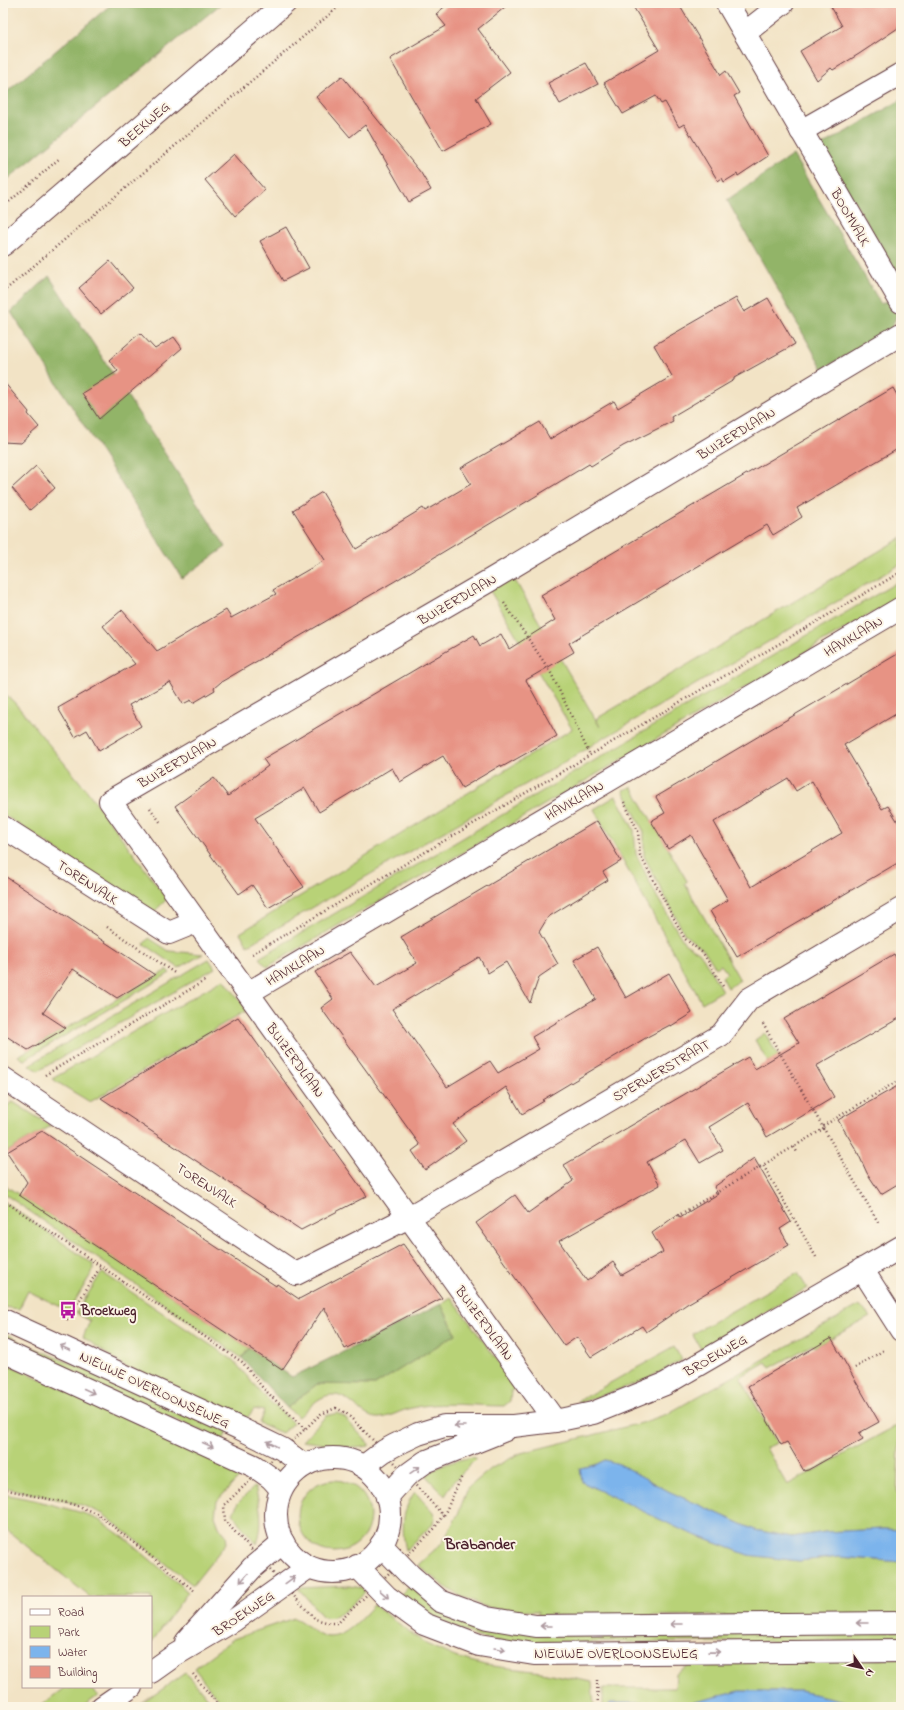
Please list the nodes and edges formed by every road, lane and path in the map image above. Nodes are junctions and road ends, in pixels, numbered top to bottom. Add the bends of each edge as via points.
1 (285, 3) edge
2 (344, 3) edge
3 (727, 3) edge
4 (784, 3) edge
5 (745, 33) junction
6 (901, 74) edge
7 (801, 131) junction
8 (3, 245) edge
9 (3, 292) edge
10 (901, 302) edge
11 (901, 334) edge
12 (901, 572) edge
13 (492, 579) junction
14 (901, 608) edge
15 (590, 755) junction
16 (621, 796) dead end
17 (3, 827) edge
18 (901, 909) edge
19 (196, 922) junction
20 (229, 967) junction
21 (248, 993) junction
22 (743, 1006) junction
23 (896, 1082) dead end
24 (12, 1084) edge
25 (824, 1127) junction
26 (794, 1146) junction
27 (797, 1152) dead end
28 (763, 1164) junction
29 (3, 1200) edge
30 (409, 1217) junction
31 (674, 1218) dead end
32 (878, 1222) dead end
33 (901, 1247) edge
34 (816, 1257) dead end
35 (101, 1266) junction
36 (862, 1269) junction
37 (3, 1320) edge
38 (63, 1327) dead end
39 (901, 1330) edge
40 (888, 1347) dead end
41 (3, 1351) edge
42 (855, 1368) dead end
43 (555, 1421) junction
44 (514, 1426) junction
45 (305, 1430) junction
46 (282, 1449) junction
47 (384, 1451) junction
48 (304, 1465) junction
49 (364, 1466) junction
50 (261, 1470) junction
51 (407, 1475) junction
52 (3, 1489) edge
53 (281, 1489) junction
54 (387, 1497) junction
55 (283, 1542) junction
56 (381, 1545) junction
57 (261, 1561) junction
58 (400, 1565) junction
59 (357, 1566) junction
60 (309, 1567) junction
61 (284, 1584) junction
62 (375, 1586) junction
63 (201, 1597) dead end
64 (901, 1622) edge
65 (901, 1651) edge
66 (175, 1654) junction
67 (152, 1671) edge
68 (597, 1677) dead end
69 (130, 1688) edge
70 (102, 1707) edge
71 (220, 1707) edge
72 (598, 1707) edge

1 - 8 street, BEEKWEG
2 - 9 path
3 - 5 street, BOOMVALK
4 - 5 street
5 - 7 street, BOOMVALK
6 - 7 street
7 - 10 street, BOOMVALK
11 - 13 street, BUIZERDLAAN
12 - 15 path
13 - 15 path via 504,604 550,671
13 - 19 street, BUIZERDLAAN via 110,801
14 - 21 street, HAVIKLAAN
15 - 20 path
16 - 22 path via 638,831 640,855 685,939 704,953
17 - 19 street, TORENVALK via 169,933
18 - 22 street, SPERWERSTRAAT
19 - 20 street, BUIZERDLAAN
20 - 21 street, BUIZERDLAAN
20 - 24 path
21 - 30 street, BUIZERDLAAN
22 - 25 path
22 - 30 street, SPERWERSTRAAT via 721,1035
23 - 25 path
24 - 30 street, TORENVALK via 296,1274
25 - 26 path
25 - 32 path
26 - 27 path
26 - 28 path
28 - 31 path
28 - 34 path
29 - 35 path
30 - 43 street, BUIZERDLAAN
33 - 36 street, BROEKWEG
35 - 38 path
35 - 45 path via 242,1362 263,1388
36 - 39 street
36 - 43 street, BROEKWEG via 665,1384 593,1413
46 -> 37 street, NIEUWE OVERLOONSEWEG
40 - 42 path
41 -> 50 street, NIEUWE OVERLOONSEWEG
43 - 44 street, BROEKWEG
44 -> 47 street, BROEKWEG via 444,1426 418,1434
51 -> 44 street, BROEKWEG via 425,1462
45 - 46 path
45 - 47 path via 321,1414 336,1408 346,1413
46 - 48 street, NIEUWE OVERLOONSEWEG
46 - 50 path
47 - 49 street, BROEKWEG
47 - 51 path
48 - 49 street via 315,1460 338,1458
48 - 53 street via 291,1475
49 - 54 street via 380,1482
50 - 53 street, NIEUWE OVERLOONSEWEG
50 - 57 path via 224,1505 225,1521
51 - 54 street, BROEKWEG
51 - 58 path via 444,1515 434,1530
52 - 63 path via 72,1504 96,1513
53 - 55 street via 276,1508 277,1527
54 - 56 street via 390,1516
55 - 57 street, BROEKWEG
55 - 60 street via 296,1559
56 - 58 street, NIEUWE OVERLOONSEWEG
56 - 59 street via 371,1557
57 - 61 path
57 -> 66 street, BROEKWEG
58 - 62 path
64 -> 58 street, NIEUWE OVERLOONSEWEG via 536,1626 487,1618 440,1602
59 - 60 street via 336,1572
59 - 62 street, NIEUWE OVERLOONSEWEG
61 -> 60 street, BROEKWEG
61 - 62 path via 315,1619 330,1623 338,1623
61 - 66 street, BROEKWEG via 233,1621
62 -> 65 street, NIEUWE OVERLOONSEWEG via 424,1624 478,1646 534,1654
66 - 67 street, BROEKWEG
66 - 71 path
68 - 72 path
69 - 70 street

